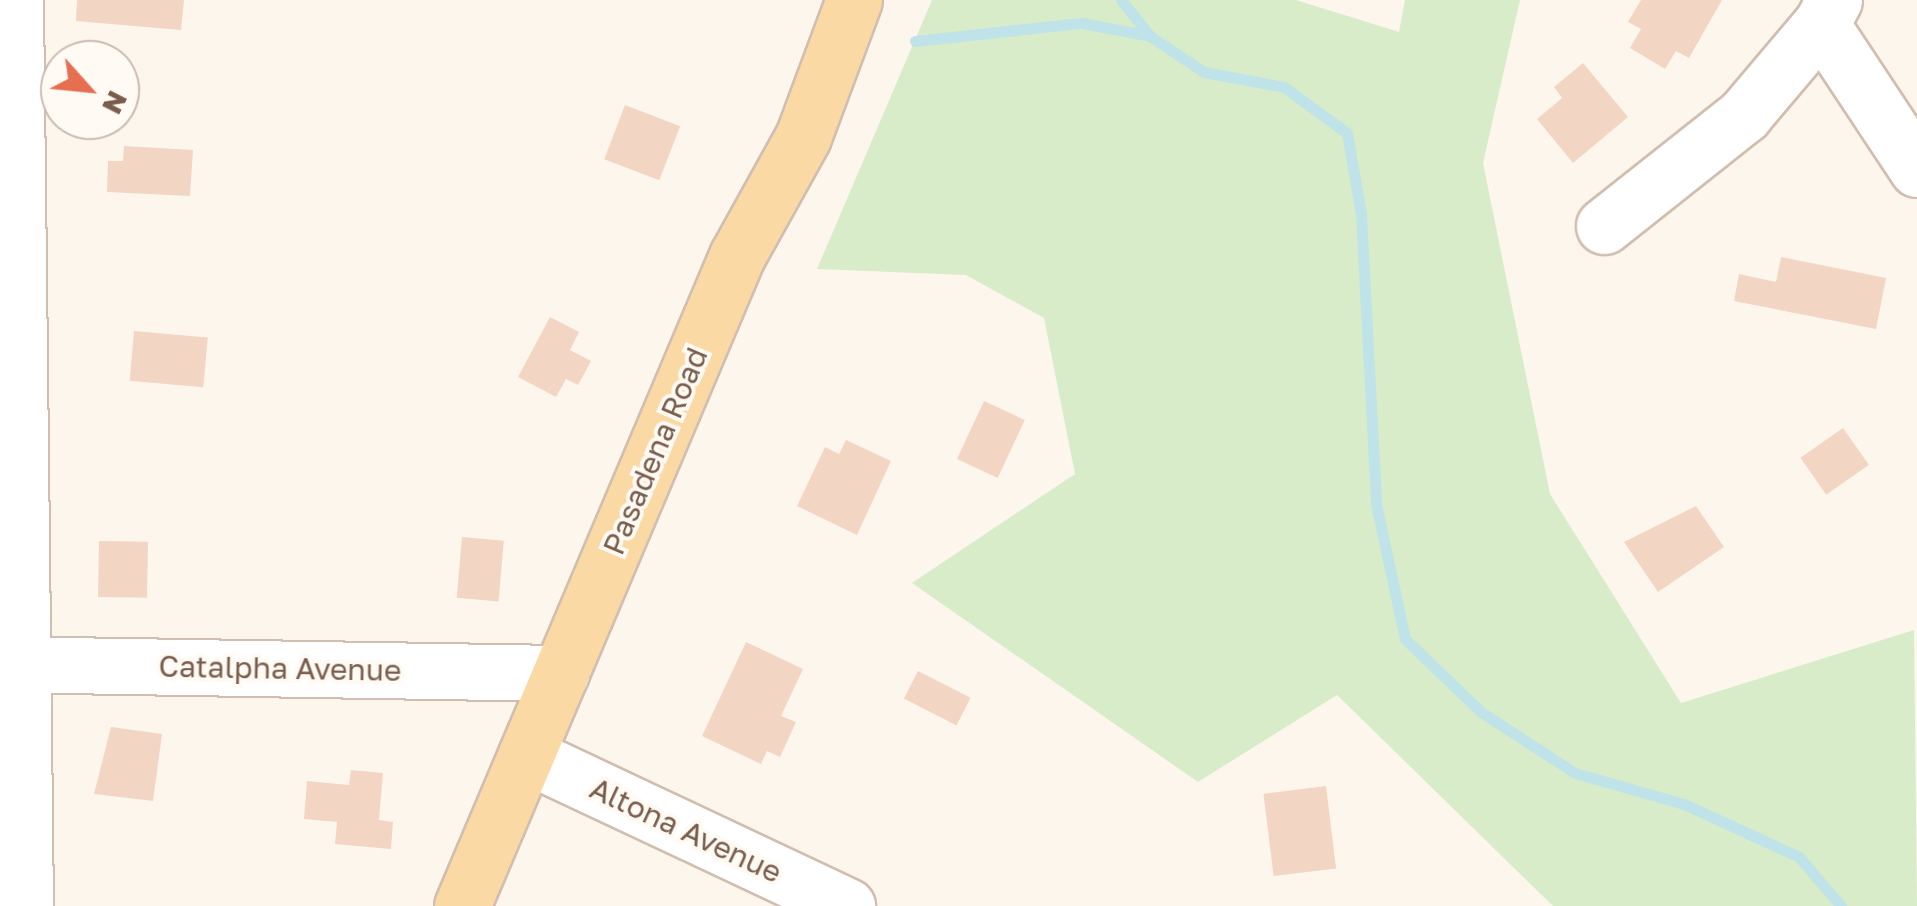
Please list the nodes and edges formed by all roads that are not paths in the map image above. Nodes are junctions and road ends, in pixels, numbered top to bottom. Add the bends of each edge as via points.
1 (15, 0) edge
2 (854, 0) edge
3 (1827, 12) edge
4 (1917, 168) edge
5 (1604, 226) dead end
6 (6, 238) edge
7 (9, 664) edge
8 (561, 673) junction
9 (526, 755) junction
10 (25, 906) edge
11 (462, 906) edge
12 (846, 906) edge

1 - 6 street
2 - 8 main road, Pasadena Road via 803,137 737,256
3 - 4 street
3 - 5 street via 1744,114
6 - 7 street
7 - 8 street, Catalpha Avenue
7 - 10 street
8 - 9 main road, Pasadena Road
9 - 11 main road, Pasadena Road
9 - 12 street, Altona Avenue

